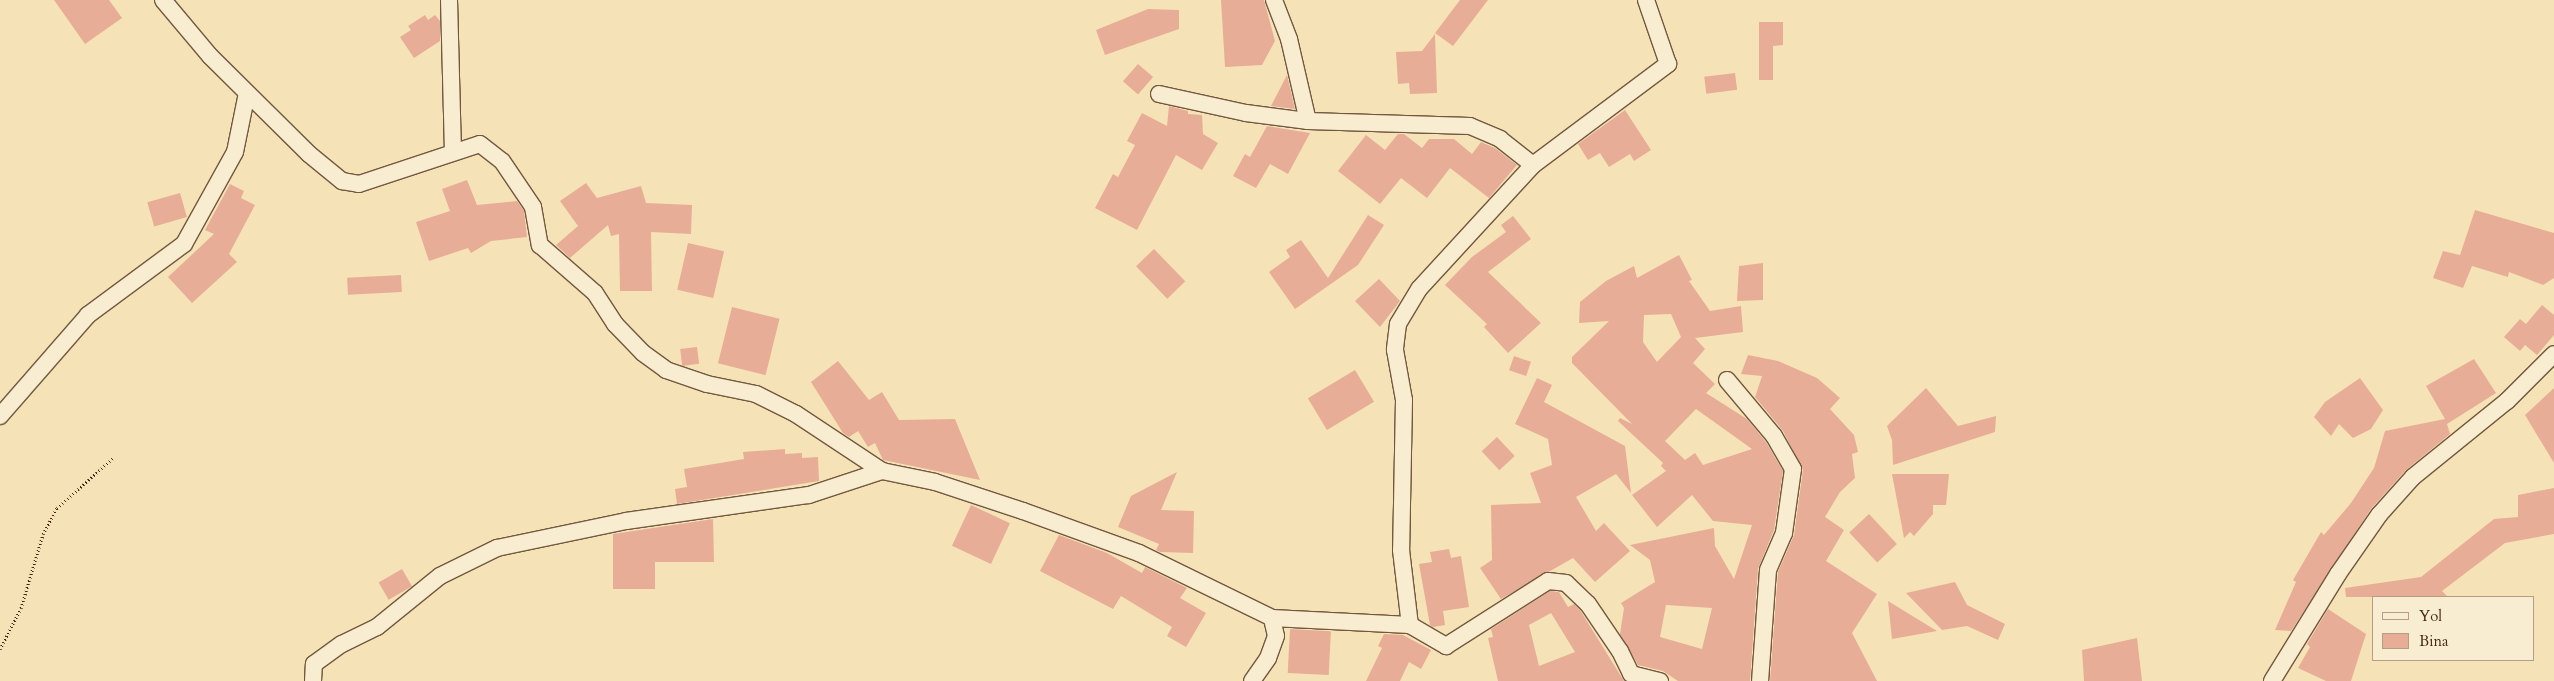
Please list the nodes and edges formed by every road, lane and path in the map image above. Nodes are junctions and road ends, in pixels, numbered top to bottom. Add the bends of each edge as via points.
1 (163, 0) edge
2 (449, 0) edge
3 (1274, 0) edge
4 (1646, 0) edge
5 (247, 93) junction
6 (1159, 94) dead end
7 (1308, 121) junction
8 (452, 152) junction
9 (1533, 165) junction
10 (2554, 354) edge
11 (1727, 380) dead end
12 (0, 416) edge
13 (114, 458) dead end
14 (882, 470) junction
15 (1272, 618) junction
16 (1410, 625) junction
17 (0, 649) edge
18 (313, 681) edge
19 (1252, 681) edge
20 (1660, 681) edge
21 (1760, 681) edge
22 (2272, 681) edge

1 - 5 street via 210,56
2 - 8 street
3 - 7 street via 1289,39
4 - 9 street via 1668,64
5 - 8 street via 309,154 342,181 359,184
5 - 12 street via 235,152 184,244 88,315
6 - 7 street via 1246,113
7 - 9 street via 1470,126 1500,139
8 - 14 street via 480,144 502,161 533,207 540,244 595,293 615,324 643,353 666,370 707,384 756,394 788,410
9 - 16 street via 1419,289 1398,324 1395,350 1404,400 1401,550
10 - 22 street via 2507,401 2413,477 2379,515
11 - 21 street via 1774,436 1793,469 1784,533 1768,570
13 - 17 path via 57,508 43,534 21,608
14 - 15 street via 935,482 1139,553
14 - 18 street via 809,495 626,521 497,548 440,576 377,626 342,644 314,664
15 - 16 street
15 - 19 street via 1276,636 1268,658
16 - 20 street via 1446,646 1548,581 1566,583 1588,604 1620,650 1631,674

